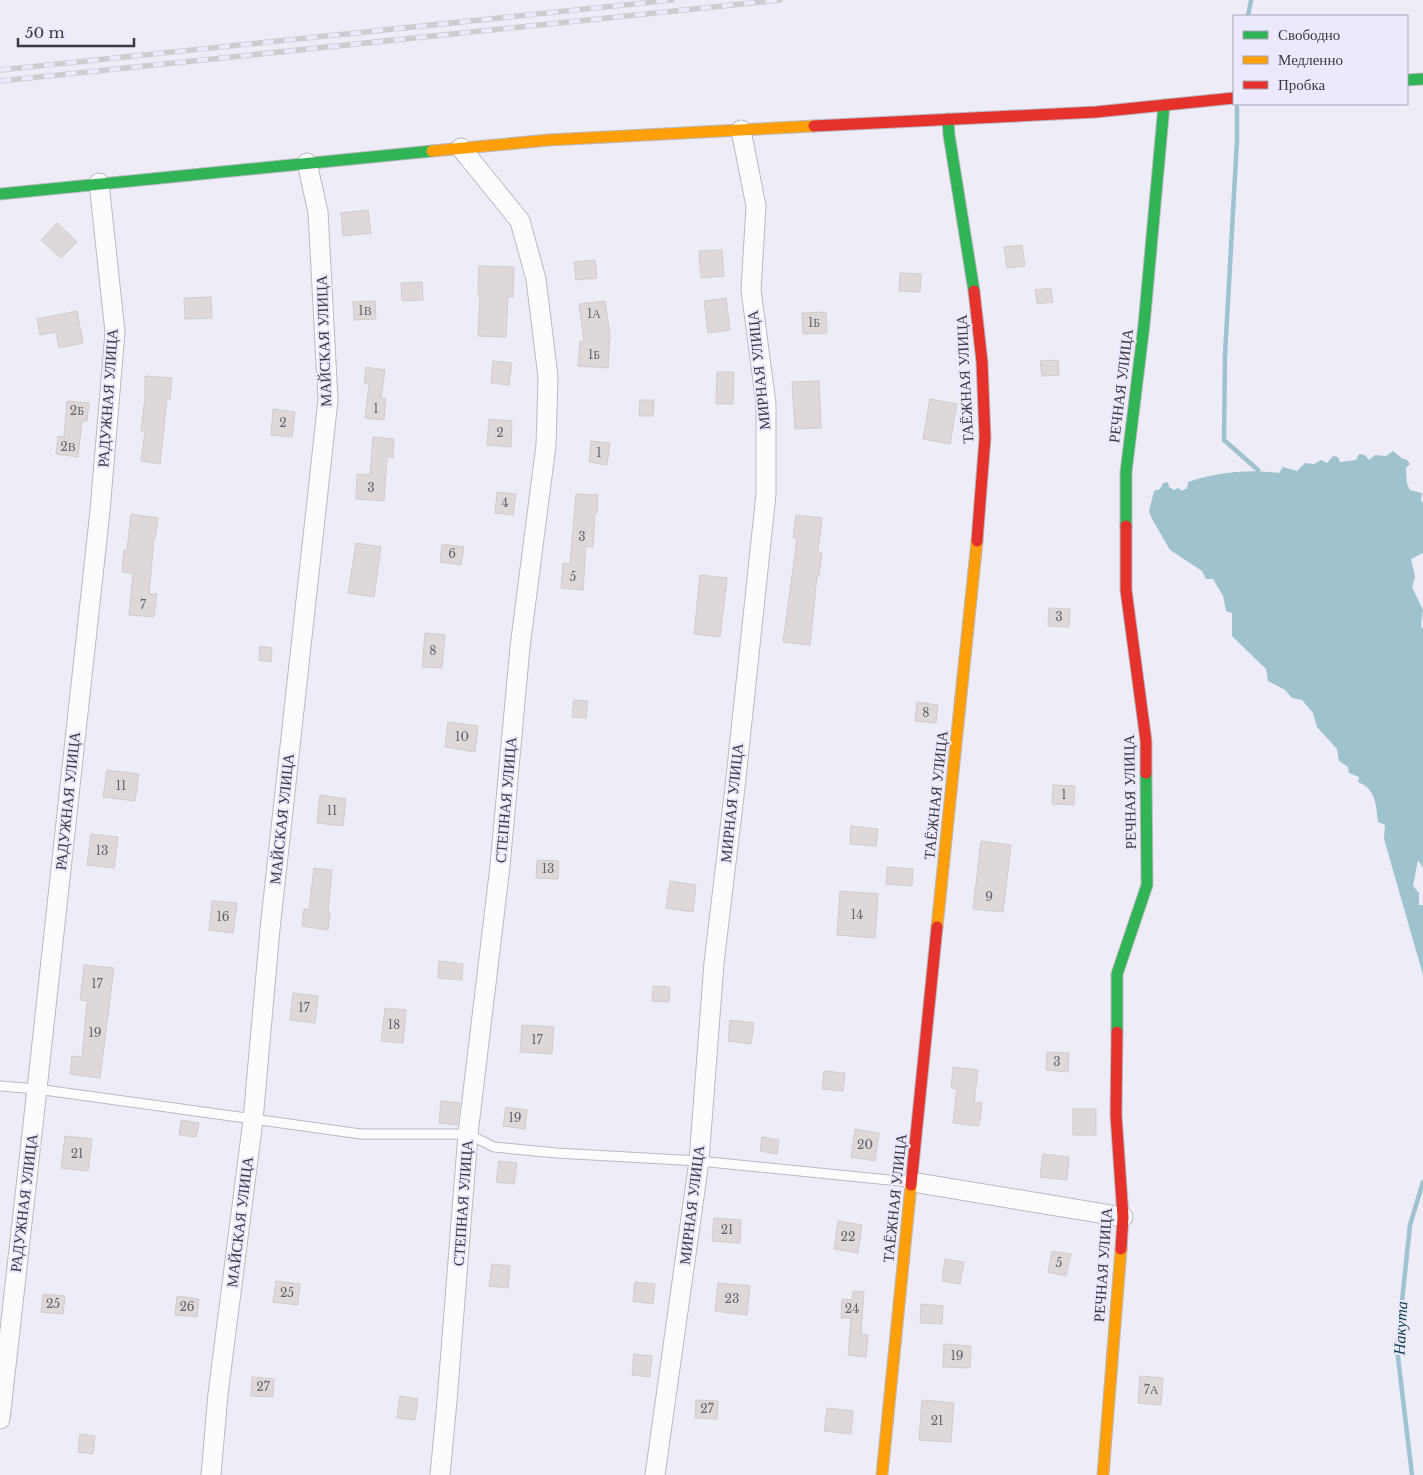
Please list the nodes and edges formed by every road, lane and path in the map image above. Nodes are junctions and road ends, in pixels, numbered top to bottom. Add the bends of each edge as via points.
1 (1423, 79) edge
2 (1408, 80) edge
3 (1231, 98) edge
4 (1164, 105) junction
5 (948, 119) junction
6 (741, 130) junction
7 (462, 148) junction
8 (307, 163) junction
9 (99, 182) junction
10 (0, 194) edge
11 (0, 1086) edge
12 (38, 1089) junction
13 (253, 1120) junction
14 (468, 1134) junction
15 (699, 1161) junction
16 (912, 1182) junction
17 (1123, 1217) junction
18 (0, 1418) edge
19 (211, 1475) edge
20 (440, 1475) edge
21 (655, 1475) edge
22 (882, 1475) edge
23 (1102, 1475) edge

1 - 2 street
3 - 4 street
4 - 5 street via 1096,112
4 - 17 street, РЕЧНАЯ УЛИЦА via 1144,325 1126,472 1126,590 1146,741 1147,885 1117,974 1116,1115
5 - 6 street
5 - 16 street, ТАЁЖНАЯ УЛИЦА via 972,276 985,440
6 - 7 street
6 - 15 street, МИРНАЯ УЛИЦА via 756,206 751,290 766,404 766,494 714,963
7 - 8 street
7 - 14 street, СТЕПНАЯ УЛИЦА via 520,221 536,278 548,377 546,445 520,647 500,866
8 - 9 street
8 - 13 street, МАЙСКАЯ УЛИЦА via 318,212 328,400 270,929
9 - 10 street
9 - 12 street, РАДУЖНАЯ УЛИЦА via 115,332 100,511
11 - 12 lane
12 - 13 lane
12 - 18 street, РАДУЖНАЯ УЛИЦА
13 - 14 lane via 361,1134
13 - 19 street, МАЙСКАЯ УЛИЦА via 218,1394
14 - 15 lane via 494,1147
14 - 20 street, СТЕПНАЯ УЛИЦА
15 - 16 lane
15 - 21 street, МИРНАЯ УЛИЦА
16 - 17 street
16 - 22 street, ТАЁЖНАЯ УЛИЦА
17 - 23 street, РЕЧНАЯ УЛИЦА

